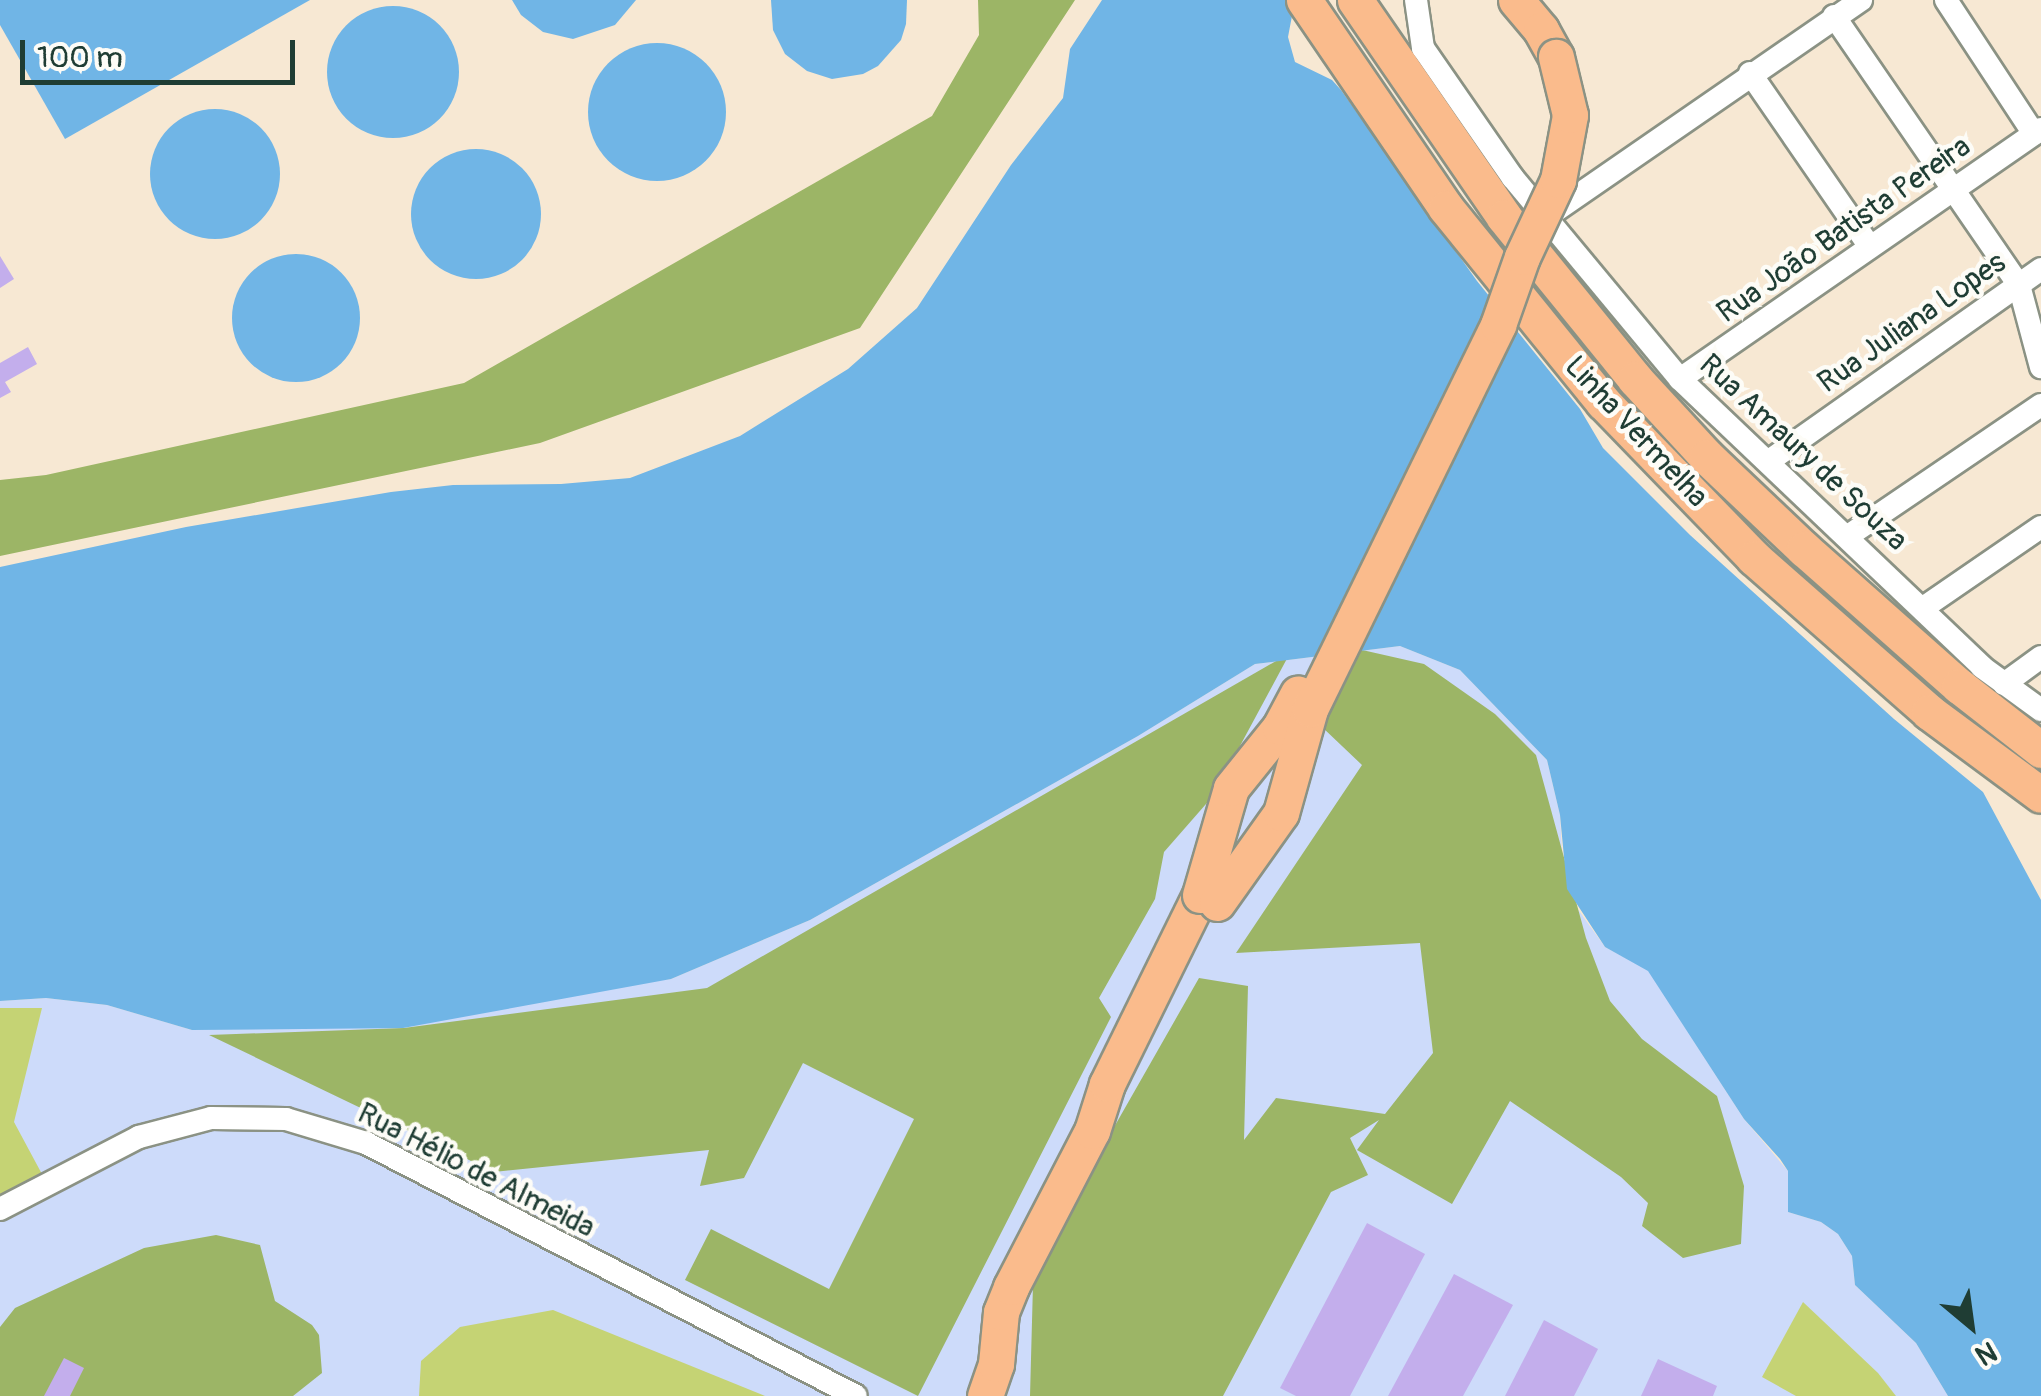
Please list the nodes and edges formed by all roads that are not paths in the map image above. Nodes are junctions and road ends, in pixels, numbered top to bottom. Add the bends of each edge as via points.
1 (1304, 0) edge
2 (1355, 0) edge
3 (1416, 0) edge
4 (1516, 0) edge
5 (1861, 0) edge
6 (1946, 0) edge
7 (1834, 16) junction
8 (1750, 73) junction
9 (2038, 132) edge
10 (1951, 192) junction
11 (1546, 218) junction
12 (1870, 248) junction
13 (1522, 256) junction
14 (2041, 269) edge
15 (2019, 285) junction
16 (2041, 368) edge
17 (1680, 379) junction
18 (2041, 405) edge
19 (1769, 461) junction
20 (2041, 527) edge
21 (1848, 536) junction
22 (1923, 608) junction
23 (2041, 657) edge
24 (2004, 684) junction
25 (2041, 710) edge
26 (1930, 712) junction
27 (2041, 750) edge
28 (2041, 796) edge
29 (2041, 816) edge
30 (1166, 984) junction
31 (0, 1209) edge
32 (996, 1385) edge
33 (856, 1396) edge

1 - 26 highway, Linha Vermelha via 1446,208 1603,402 1754,558
2 - 27 highway, Linha Vermelha via 1504,218 1707,457 1959,686
3 - 11 street, Rua Amaury de Souza via 1423,48
4 - 13 highway, bridge via 1550,43 1570,115 1564,162
5 - 7 street
6 - 9 street
7 - 8 street
7 - 10 street
8 - 11 street
8 - 12 street
9 - 10 street, Rua João Batista Pereira
10 - 12 street, Rua João Batista Pereira
10 - 15 street
11 - 17 street, Rua Amaury de Souza
12 - 17 street, Rua João Batista Pereira
13 - 30 highway, bridge via 1498,325 1310,709 1281,813
13 - 30 highway, bridge via 1482,318 1287,715 1231,788 1206,881
14 - 15 street, Rua Juliana Lopes
15 - 16 street
15 - 19 street, Rua Juliana Lopes
17 - 19 street, Rua Amaury de Souza
18 - 21 street
19 - 21 street, Rua Amaury de Souza
20 - 22 street
21 - 22 street, Rua Amaury de Souza
22 - 24 street, Rua Amaury de Souza
23 - 24 street
24 - 25 street, Rua Amaury de Souza
26 - 28 highway, Linha Vermelha
26 - 29 highway
30 - 32 highway via 1106,1084 1092,1131 1011,1288 1001,1312
31 - 33 street, Rua Hélio de Almeida via 138,1137 210,1118 286,1119 366,1143

